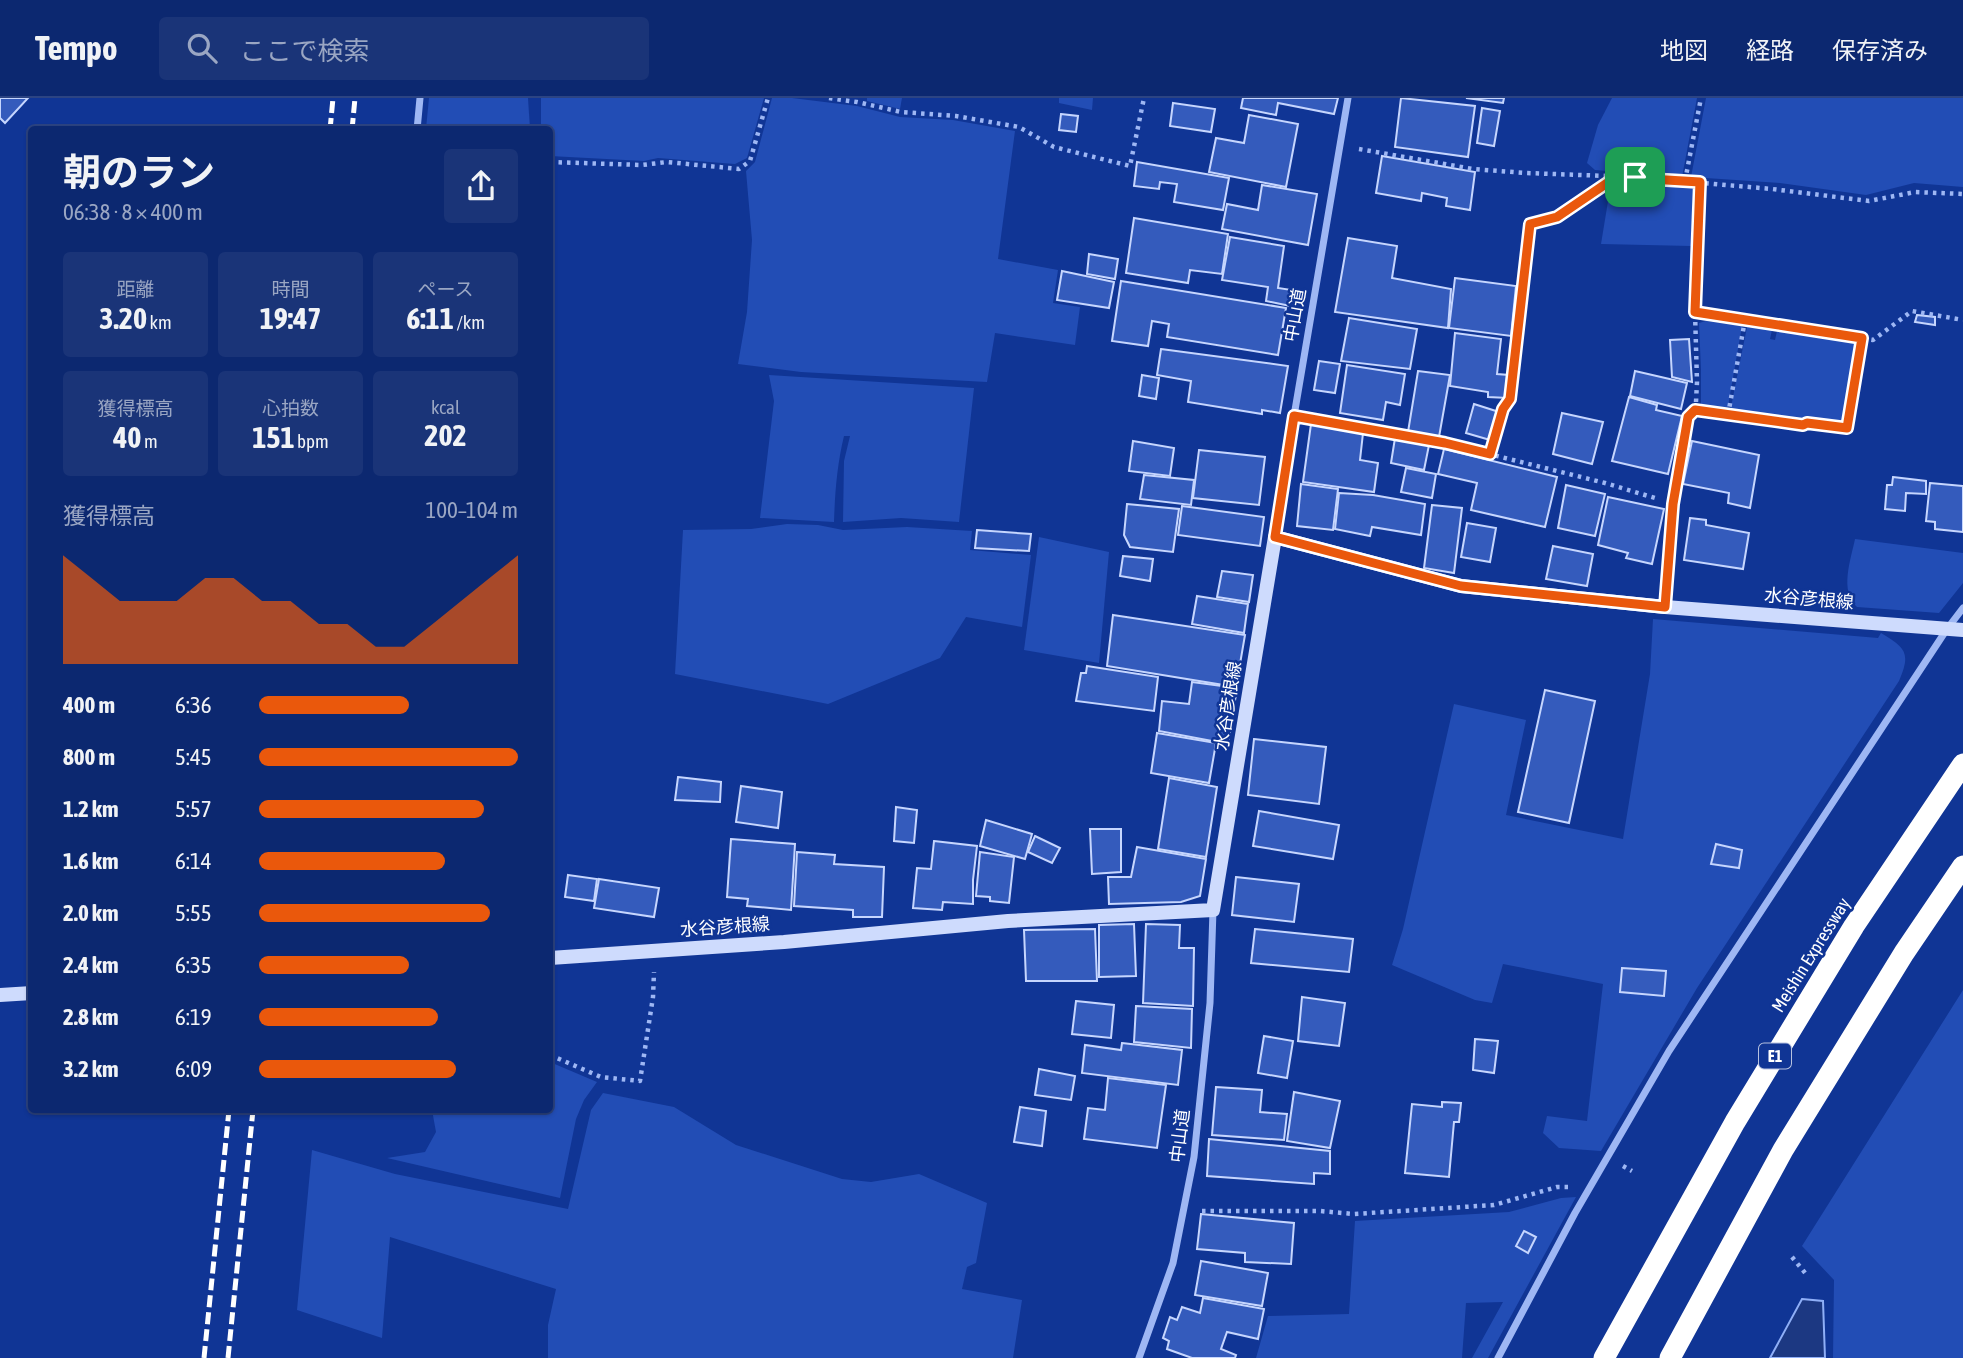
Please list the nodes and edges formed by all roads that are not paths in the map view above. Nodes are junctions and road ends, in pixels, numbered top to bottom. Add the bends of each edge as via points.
1 (420, 98) edge
2 (1348, 98) edge
3 (417, 126) edge
4 (1688, 417) dead end
5 (1275, 537) junction
6 (1665, 607) junction
7 (1963, 608) edge
8 (1947, 629) junction
9 (1963, 630) edge
10 (1963, 764) edge
11 (1963, 866) edge
12 (1213, 910) junction
13 (553, 958) edge
14 (28, 993) edge
15 (0, 995) edge
16 (1139, 1358) edge
17 (1498, 1358) edge
18 (1604, 1358) edge
19 (1670, 1358) edge

1 - 3 street
2 - 5 street, 中山道
4 - 6 street via 1673,504
5 - 6 main road, 水谷彦根線 via 1461,586
5 - 12 main road, 水谷彦根線
6 - 8 main road, 水谷彦根線
7 - 8 street
8 - 9 main road, 水谷彦根線
8 - 17 street via 1669,1051
10 - 18 highway, Meishin Expressway / E1 via 1854,926 1735,1122
11 - 19 highway via 1783,1150
12 - 13 main road, 水谷彦根線 via 1008,921
12 - 16 street, 中山道 via 1210,1003 1194,1157 1174,1263
14 - 15 main road

